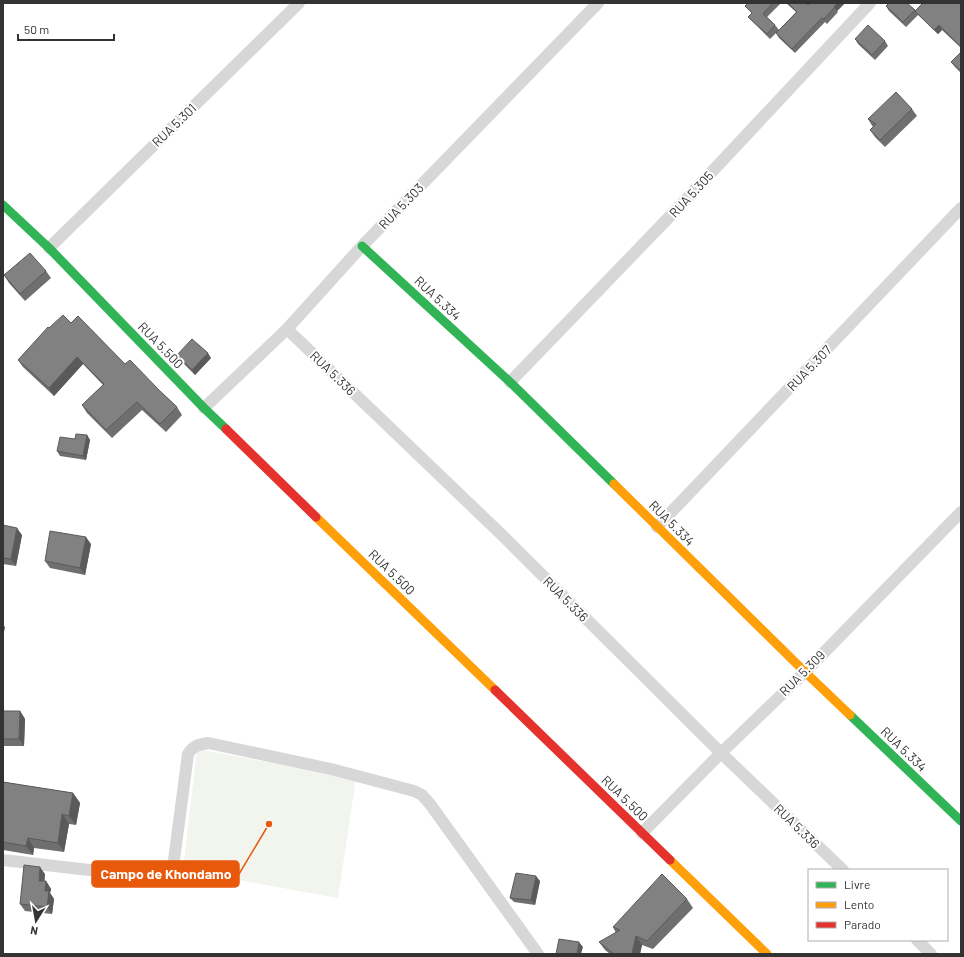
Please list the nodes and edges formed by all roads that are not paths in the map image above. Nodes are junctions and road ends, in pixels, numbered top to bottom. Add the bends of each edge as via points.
1 (299, 3) edge
2 (598, 3) edge
3 (870, 3) edge
4 (3, 205) edge
5 (961, 208) edge
6 (362, 246) junction
7 (49, 248) junction
8 (287, 329) junction
9 (510, 382) junction
10 (204, 408) junction
11 (961, 512) edge
12 (657, 527) junction
13 (804, 672) junction
14 (721, 753) junction
15 (958, 813) edge
16 (642, 833) junction
17 (3, 860) edge
18 (843, 869) edge
19 (918, 941) edge
20 (538, 954) edge
21 (767, 954) edge
22 (931, 954) edge

1 - 7 street, RUA 5.301
2 - 6 street, RUA 5.303
3 - 9 street, RUA 5.305
4 - 7 street, RUA 5.500
5 - 12 street, RUA 5.307
6 - 8 street, RUA 5.303
6 - 9 street, RUA 5.334
7 - 10 street, RUA 5.500
8 - 10 street, RUA 5.303
8 - 14 street, RUA 5.336 via 503,536
9 - 12 street, RUA 5.334
10 - 16 street, RUA 5.500
11 - 13 street, RUA 5.309
12 - 13 street, RUA 5.334
13 - 14 street, RUA 5.309
13 - 15 street, RUA 5.334
14 - 16 street, RUA 5.309
14 - 18 street, RUA 5.336
16 - 21 street, RUA 5.500
17 - 20 street via 158,878 166,876 172,872 188,754 192,748 208,743 331,769 422,795
19 - 22 street

